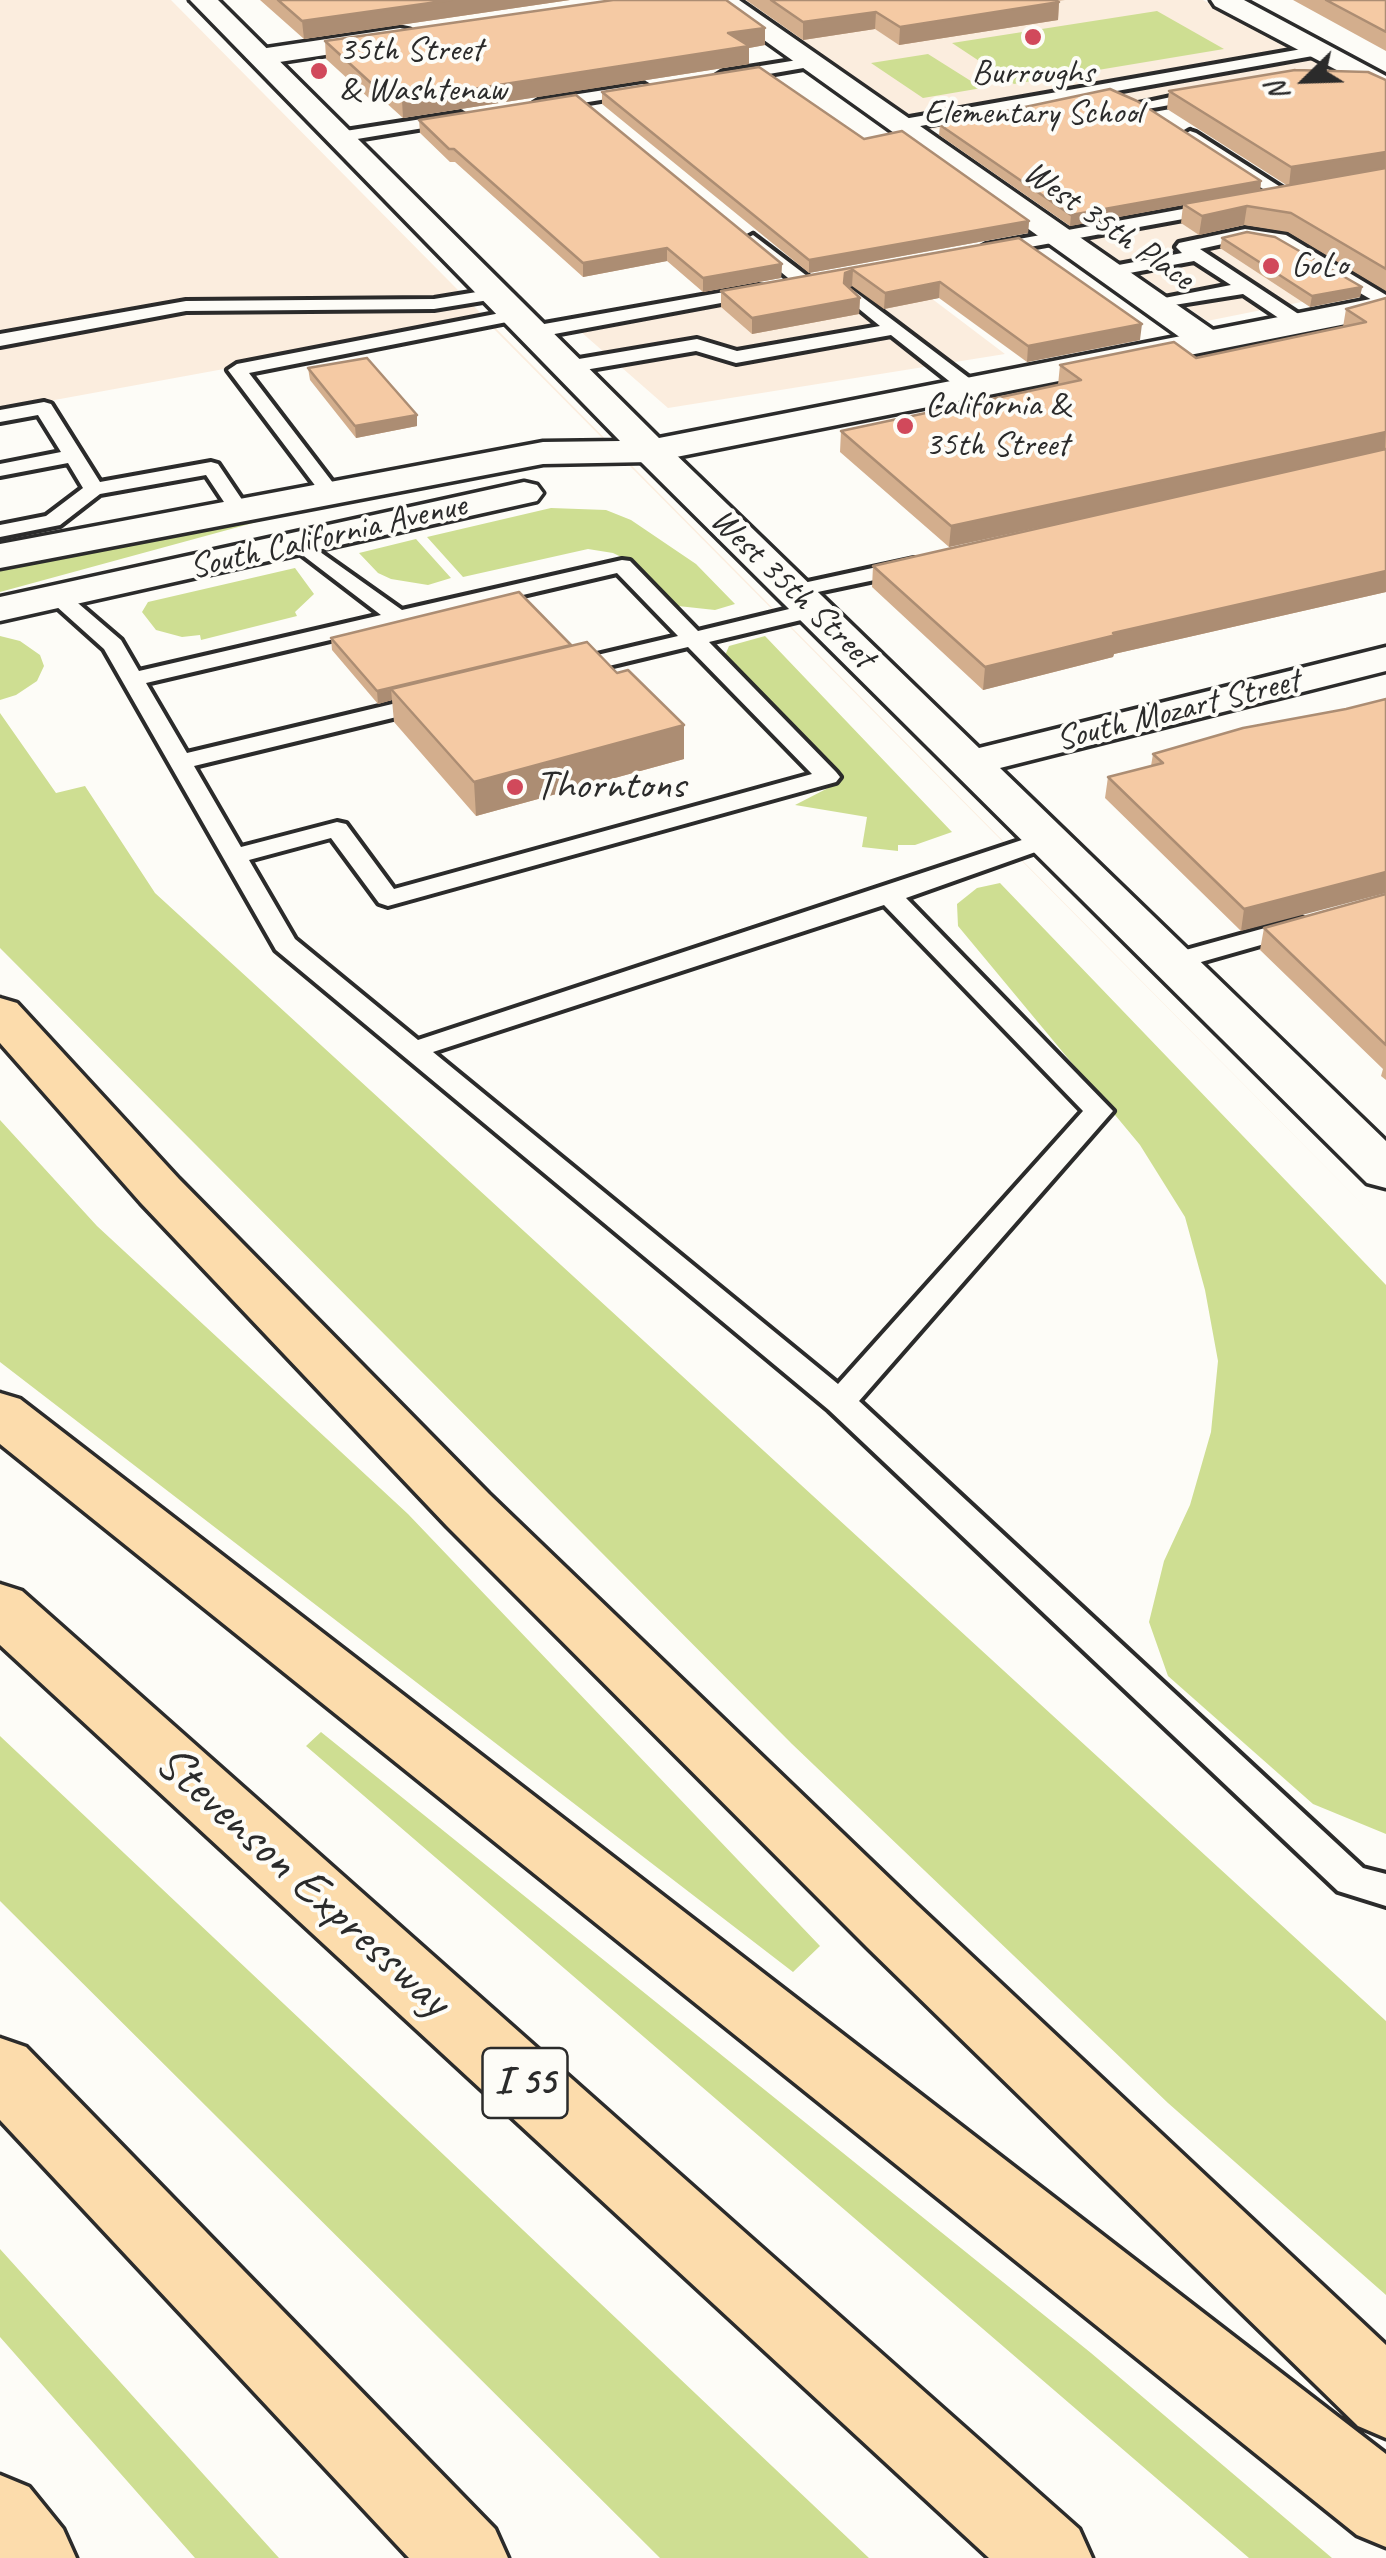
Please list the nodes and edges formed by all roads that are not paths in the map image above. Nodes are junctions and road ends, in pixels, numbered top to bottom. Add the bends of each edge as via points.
1 (203, 0) edge
2 (721, 0) edge
3 (1224, 0) edge
4 (418, 34) edge
5 (260, 57) junction
6 (810, 63) junction
7 (1319, 63) junction
8 (713, 78) edge
9 (656, 87) edge
10 (1386, 87) edge
11 (1221, 92) edge
12 (580, 99) junction
13 (521, 108) edge
14 (595, 111) edge
15 (482, 114) edge
16 (1158, 115) edge
17 (898, 125) junction
18 (1174, 125) edge
19 (339, 137) junction
20 (745, 234) edge
21 (1058, 237) junction
22 (1299, 250) junction
23 (1197, 254) junction
24 (959, 255) edge
25 (1276, 255) edge
26 (1242, 262) edge
27 (1216, 267) junction
28 (1300, 270) edge
29 (1108, 272) junction
30 (1320, 274) junction
31 (1251, 285) junction
32 (1282, 288) edge
33 (853, 295) edge
34 (1386, 304) edge
35 (1155, 305) junction
36 (515, 314) junction
37 (1298, 323) junction
38 (895, 329) junction
39 (0, 340) edge
40 (1207, 341) junction
41 (567, 367) junction
42 (970, 388) junction
43 (0, 416) edge
44 (651, 451) junction
45 (74, 456) junction
46 (0, 470) edge
47 (94, 489) junction
48 (330, 492) junction
49 (239, 510) junction
50 (0, 531) edge
51 (299, 543) junction
52 (0, 556) edge
53 (945, 558) edge
54 (57, 597) junction
55 (804, 601) junction
56 (0, 610) edge
57 (399, 618) junction
58 (691, 638) junction
59 (1386, 659) edge
60 (540, 675) edge
61 (132, 679) junction
62 (445, 698) edge
63 (181, 762) junction
64 (970, 763) junction
65 (1049, 839) junction
66 (234, 856) junction
67 (889, 895) junction
68 (1334, 917) edge
69 (1173, 962) junction
70 (0, 1013) edge
71 (413, 1050) junction
72 (1386, 1171) edge
73 (840, 1402) junction
74 (0, 1413) edge
75 (0, 1608) edge
76 (1386, 1890) edge
77 (0, 2070) edge
78 (1386, 2399) edge
79 (1386, 2506) edge
80 (0, 2516) edge
81 (34, 2558) edge
82 (466, 2558) edge
83 (1050, 2558) edge

1 - 5 main road, West 35th Street
2 - 6 main road, West 35th Place
3 - 7 main road
4 - 5 main road
5 - 19 main road, West 35th Street
6 - 8 lane
6 - 17 main road, West 35th Place
7 - 10 main road via 1354,70
7 - 17 lane
9 - 12 lane
11 - 16 lane via 1142,105
12 - 13 lane
12 - 14 lane
15 - 19 lane
17 - 21 main road, West 35th Place
18 - 21 lane via 1275,197
19 - 36 main road, West 35th Street
20 - 36 lane via 813,281
21 - 24 lane
21 - 29 main road, West 35th Place
22 - 23 lane via 1280,239 1245,234 1185,246
22 - 25 lane
22 - 30 lane
23 - 27 lane
23 - 29 lane
26 - 27 lane
27 - 31 lane
28 - 30 lane
29 - 35 main road, West 35th Place
30 - 34 lane via 1342,277
31 - 32 lane
31 - 35 lane
31 - 37 lane
33 - 38 lane
34 - 37 main road, South California Avenue
35 - 40 main road, West 35th Place
36 - 39 lane via 434,304 186,306
36 - 41 main road, West 35th Street
36 - 48 lane via 237,370
37 - 40 main road, South California Avenue
38 - 41 lane via 736,357 697,345
38 - 42 lane
40 - 42 main road, South California Avenue
41 - 44 main road, West 35th Street
42 - 44 main road, South California Avenue
43 - 45 lane via 44,408
44 - 48 main road, South California Avenue via 543,453
44 - 51 main road, South California Avenue via 577,482
44 - 55 main road, West 35th Street
45 - 46 lane
45 - 47 lane
47 - 49 lane via 211,468
47 - 50 lane via 53,521
48 - 49 main road, South California Avenue
49 - 52 main road, South California Avenue
51 - 54 main road, South California Avenue
51 - 57 lane
53 - 55 lane
54 - 56 main road, South California Avenue
54 - 61 lane via 113,645
55 - 58 lane
55 - 64 main road, West 35th Street
57 - 58 lane via 622,566
57 - 61 lane
58 - 60 lane
58 - 66 lane via 828,777 388,898 336,829
59 - 64 main road, South Mozart Street
61 - 63 lane
62 - 63 lane
63 - 66 lane
64 - 65 main road, West 35th Street
65 - 67 lane
65 - 69 main road, West 35th Street
66 - 71 lane via 285,944
67 - 71 lane
67 - 73 lane via 1099,1111
68 - 69 lane
69 - 72 main road, West 35th Street
70 - 78 highway via 160,1191 468,1510
71 - 73 lane
73 - 76 lane via 1352,1880
74 - 79 highway
75 - 83 highway, Stevenson Expressway / I 55
77 - 82 highway
80 - 81 highway

